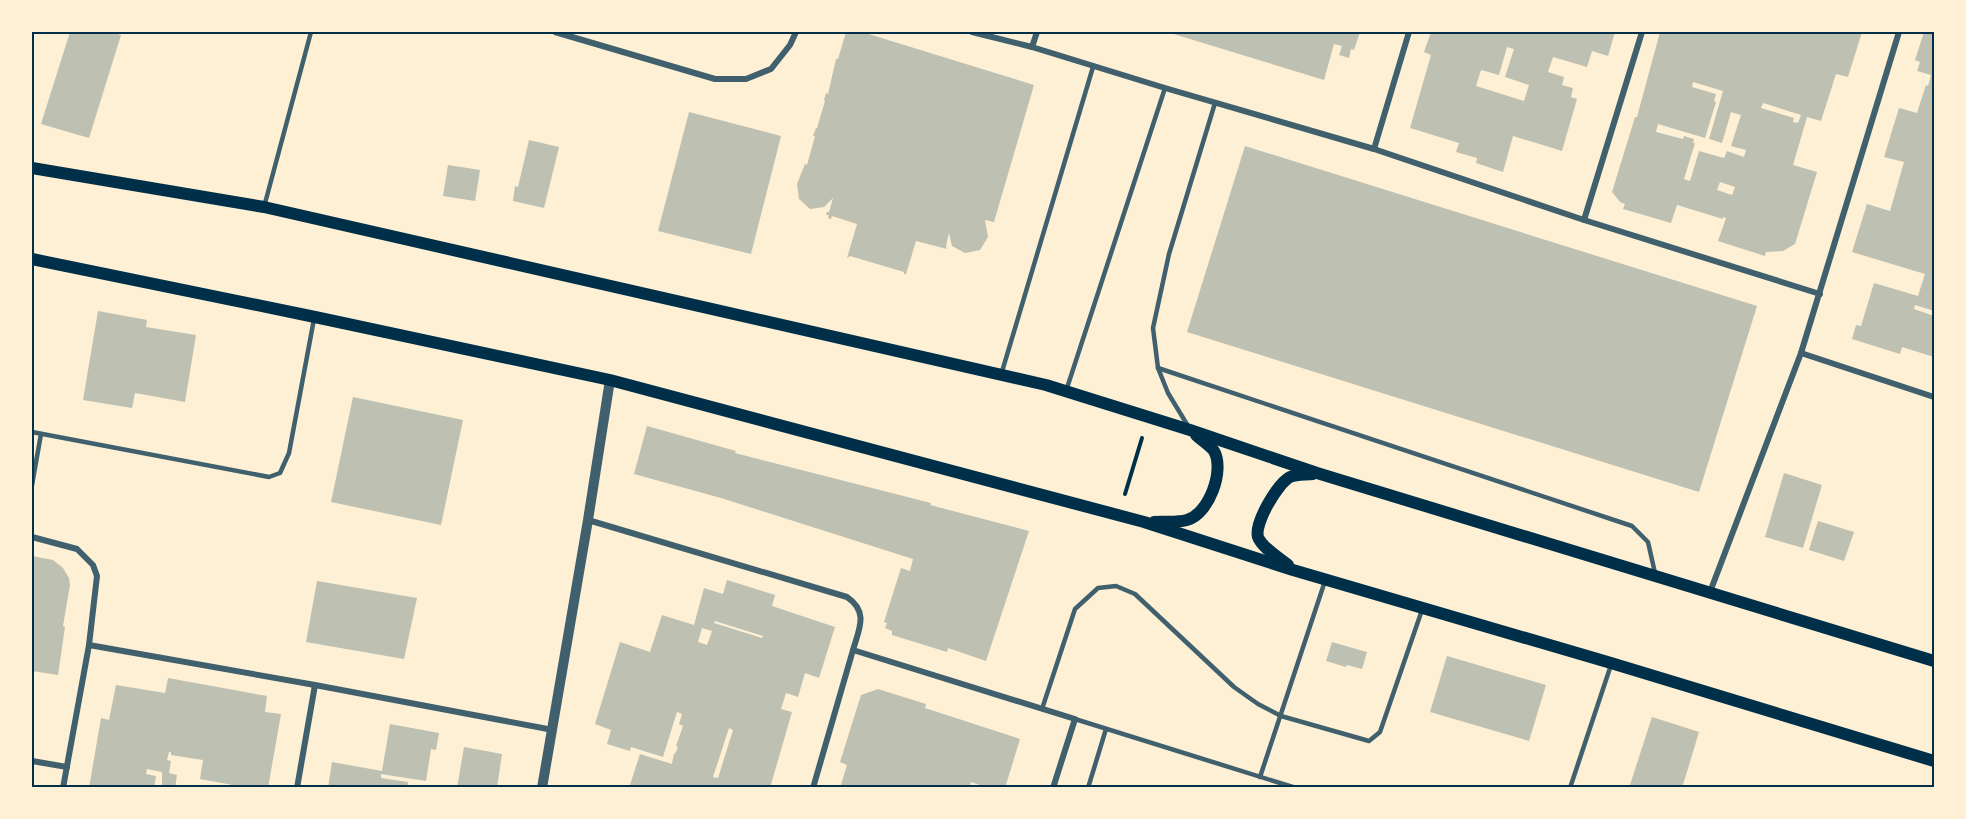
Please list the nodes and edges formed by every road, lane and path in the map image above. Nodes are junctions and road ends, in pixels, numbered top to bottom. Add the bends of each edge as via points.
1 (311, 32) edge
2 (555, 32) edge
3 (796, 32) edge
4 (972, 32) edge
5 (1037, 32) edge
6 (1409, 32) edge
7 (1642, 32) edge
8 (1899, 32) edge
9 (1032, 47) junction
10 (1094, 67) junction
11 (1165, 88) junction
12 (1215, 103) junction
13 (1374, 149) junction
14 (32, 168) edge
15 (264, 207) junction
16 (1584, 220) junction
17 (32, 259) edge
18 (1820, 294) junction
19 (315, 316) junction
20 (1801, 353) junction
21 (1158, 368) junction
22 (1001, 375) junction
23 (609, 380) junction
24 (1065, 391) junction
25 (1935, 397) edge
26 (1148, 417) junction
27 (1190, 430) junction
28 (32, 432) edge
29 (41, 434) junction
30 (1317, 473) junction
31 (32, 485) edge
32 (1119, 515) junction
33 (588, 520) junction
34 (1144, 522) junction
35 (32, 537) edge
36 (1293, 570) junction
37 (1656, 576) junction
38 (1326, 579) junction
39 (1710, 592) junction
40 (1423, 608) junction
41 (88, 645) junction
42 (853, 650) junction
43 (1935, 661) edge
44 (1611, 663) junction
45 (315, 685) junction
46 (1042, 709) junction
47 (1281, 716) junction
48 (1075, 719) junction
49 (1106, 729) junction
50 (553, 730) junction
51 (32, 761) edge
52 (1935, 761) edge
53 (67, 767) junction
54 (1260, 777) junction
55 (63, 788) edge
56 (297, 788) edge
57 (542, 788) edge
58 (813, 788) edge
59 (1053, 788) edge
60 (1088, 788) edge
61 (1296, 788) edge
62 (1570, 788) edge

1 - 15 lane
2 - 3 street via 715,79 746,78 771,69
4 - 9 street
5 - 9 street
6 - 13 street
7 - 16 street
8 - 18 street
9 - 10 street
10 - 11 street
10 - 22 lane
11 - 12 street
11 - 24 lane
12 - 13 street
12 - 21 lane via 1167,264 1153,328
13 - 16 street
14 - 15 main road
15 - 22 main road
16 - 18 street
17 - 19 main road
18 - 20 street
19 - 23 main road
19 - 29 lane via 289,453 280,472 269,477
20 - 25 street
20 - 39 street
21 - 27 lane
21 - 37 lane via 1632,525 1648,542
22 - 24 main road
23 - 32 main road
23 - 33 street
24 - 26 main road
26 - 27 main road
26 - 32 path
27 - 30 main road
27 - 34 main road via 1214,450 1218,471 1207,503 1188,520
28 - 29 lane
29 - 31 lane
30 - 36 main road via 1291,476 1285,481 1258,527 1263,545
30 - 37 main road
32 - 34 main road
33 - 42 street via 847,597 855,602 862,619
33 - 50 street
34 - 36 main road
35 - 41 street via 77,549 93,565 97,576
36 - 38 main road
37 - 39 main road
38 - 40 main road
38 - 47 lane
39 - 43 main road
40 - 44 main road
40 - 47 lane via 1380,732 1369,741
41 - 45 street
41 - 53 street
42 - 46 street
42 - 58 street
44 - 52 main road
44 - 62 lane
45 - 50 street
45 - 56 street
46 - 47 lane via 1075,609 1098,588 1116,586 1135,594 1234,687
46 - 48 street
47 - 54 lane
48 - 49 lane
48 - 59 street
49 - 54 lane
49 - 60 lane
50 - 57 street
51 - 53 street
53 - 55 street
54 - 61 lane

